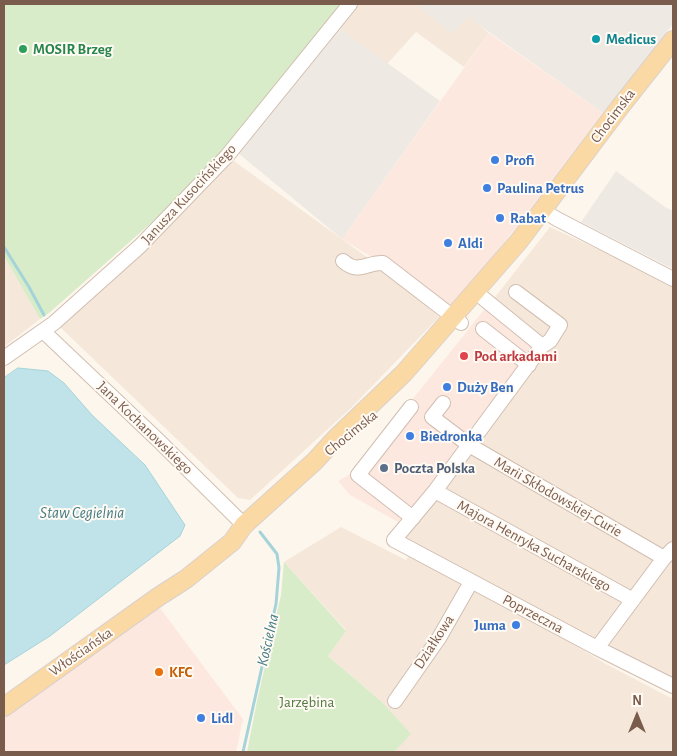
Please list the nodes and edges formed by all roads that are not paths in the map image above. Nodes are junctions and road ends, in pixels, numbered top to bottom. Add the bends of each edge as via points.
1 (350, 4) edge
2 (673, 40) edge
3 (542, 210) junction
4 (519, 241) junction
5 (343, 261) dead end
6 (673, 279) edge
7 (516, 292) dead end
8 (483, 298) junction
9 (458, 320) junction
10 (482, 329) dead end
11 (44, 332) junction
12 (542, 346) junction
13 (4, 358) edge
14 (529, 365) junction
15 (443, 403) dead end
16 (411, 407) dead end
17 (469, 446) junction
18 (316, 461) joint
19 (435, 491) junction
20 (413, 518) junction
21 (244, 526) junction
22 (669, 554) edge
23 (471, 582) junction
24 (633, 600) junction
25 (596, 648) junction
26 (673, 686) edge
27 (395, 701) dead end
28 (4, 707) edge

1 - 11 street, Janusza Kusocińskiego via 226,156 140,246
2 - 3 main road, Chocimska
3 - 4 main road, Chocimska
3 - 6 street
4 - 8 main road, Chocimska
4 - 9 main road, Chocimska
5 - 9 street via 350,267 362,268 383,263
7 - 12 street via 560,325 550,341
8 - 9 main road, Chocimska
8 - 12 street
9 - 18 main road, Chocimska via 396,396
10 - 14 street
11 - 13 street, Janusza Kusocińskiego
11 - 21 street, Jana Kochanowskiego
12 - 14 street
14 - 17 street
15 - 17 street, Marii Skłodowskiej-Curie via 432,417
16 - 20 street via 358,475
17 - 19 street
17 - 22 street, Marii Skłodowskiej-Curie
18 - 21 main road, Włościańska
19 - 20 street
19 - 24 street, Majora Henryka Sucharskiego
20 - 23 street, Poprzeczna via 394,540
21 - 28 main road, Włościańska via 226,535 158,597
22 - 24 street
23 - 25 street, Poprzeczna
23 - 27 street, Działkowa
24 - 25 street
25 - 26 street, Poprzeczna

